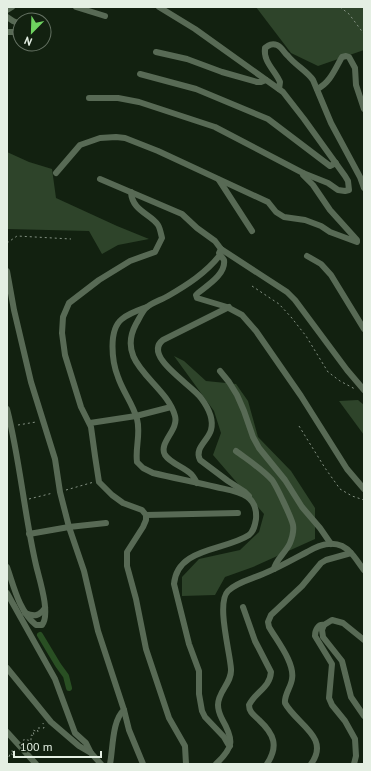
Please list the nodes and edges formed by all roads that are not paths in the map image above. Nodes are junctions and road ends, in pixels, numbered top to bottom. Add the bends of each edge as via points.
1 (12, 7) edge
2 (76, 7) edge
3 (159, 7) edge
4 (7, 10) edge
5 (105, 16) dead end
6 (156, 52) dead end
7 (140, 74) dead end
8 (266, 80) junction
9 (279, 89) junction
10 (317, 89) junction
11 (89, 98) dead end
12 (364, 109) edge
13 (336, 163) junction
14 (56, 173) dead end
15 (303, 173) junction
16 (100, 179) dead end
17 (219, 180) junction
18 (364, 188) edge
19 (131, 192) junction
20 (252, 231) dead end
21 (221, 252) junction
22 (307, 256) dead end
23 (7, 271) edge
24 (147, 307) junction
25 (229, 308) junction
26 (364, 329) edge
27 (220, 371) dead end
28 (361, 390) edge
29 (171, 407) junction
30 (7, 409) edge
31 (136, 416) junction
32 (90, 423) junction
33 (236, 451) dead end
34 (197, 483) junction
35 (364, 489) edge
36 (251, 499) junction
37 (238, 514) dead end
38 (146, 515) junction
39 (106, 523) dead end
40 (69, 527) junction
41 (29, 534) junction
42 (331, 544) junction
43 (351, 553) junction
44 (7, 567) edge
45 (274, 569) junction
46 (364, 570) edge
47 (7, 593) edge
48 (15, 599) junction
49 (243, 607) dead end
50 (45, 608) junction
51 (25, 613) junction
52 (324, 625) junction
53 (364, 640) edge
54 (7, 668) edge
55 (124, 710) junction
56 (364, 716) edge
57 (7, 732) edge
58 (230, 746) junction
59 (91, 753) junction
60 (36, 764) edge
61 (101, 764) edge
62 (110, 764) edge
63 (143, 764) edge
64 (186, 764) edge
65 (216, 764) edge
66 (267, 764) edge
67 (311, 764) edge
68 (354, 764) edge

1 - 4 street
2 - 5 street
3 - 8 street via 195,29
6 - 8 street via 182,57 257,82
7 - 13 street via 196,89 268,119 330,166
8 - 9 street
9 - 10 street via 280,82 270,67 265,52 265,48 272,44 281,47 298,67 310,76
9 - 13 street
10 - 12 street via 337,69 342,58 349,57 355,68 356,85
10 - 18 street
11 - 15 street via 118,98 139,102 215,127
13 - 15 street via 348,181 348,190 338,190
14 - 17 street via 80,145 100,138 116,137 158,151
15 - 17 street via 357,242 306,220 284,217 268,202
16 - 19 street
17 - 20 street
19 - 21 street via 182,214 216,241
19 - 32 street via 140,211 158,225 162,238 155,252 130,261 99,280 69,303 63,317 65,355 82,411
21 - 24 street via 213,264 195,278
21 - 25 street via 223,268 197,297
21 - 28 street via 287,292
22 - 26 street via 321,264 331,275
23 - 40 street via 32,382 55,459
24 - 29 street via 131,335 132,348 138,366
24 - 31 street via 122,318 113,333 117,373
25 - 35 street via 242,315 256,331 347,469
25 - 36 street via 163,340 157,350 165,364 196,391 206,407 212,424 211,431 199,449 200,460
27 - 42 street via 237,396 259,448
29 - 31 street
29 - 34 street via 176,421 163,450 169,459 192,475
30 - 41 street via 15,441
31 - 32 street
31 - 34 street via 139,428 136,458 139,466 153,473
32 - 38 street via 100,482 118,500 142,510
33 - 45 street via 274,482 292,520 289,544 274,565
34 - 36 street
36 - 58 street via 256,510 252,532 242,539 194,555 181,566 175,577 185,629 199,671 202,711
37 - 38 street
38 - 64 street via 143,527 127,552 127,566 146,649 169,718 185,746
39 - 40 street
40 - 41 street
40 - 55 street
41 - 50 street
42 - 43 street via 339,545
42 - 45 street via 317,546
43 - 46 street
43 - 67 street via 321,563 302,586 273,612 268,622 291,667 292,680 285,703 317,744 316,757
44 - 48 street
45 - 58 street via 231,588 224,596 231,674 218,706 220,716 231,737
47 - 48 street
48 - 51 street
48 - 59 street via 55,679 75,733 86,743
49 - 66 street via 255,641 271,672 267,684 249,705 250,710 273,739 274,751
50 - 51 street via 36,616
50 - 51 street via 44,621 41,625 34,624
52 - 53 street via 332,620 343,622
52 - 56 street via 323,637 342,661 351,697
52 - 68 street via 317,628 315,636 332,664 329,698 355,739
54 - 59 street via 51,722
55 - 62 street via 119,716 112,742
55 - 63 street
57 - 60 street via 22,744
58 - 65 street via 224,757
59 - 61 street

